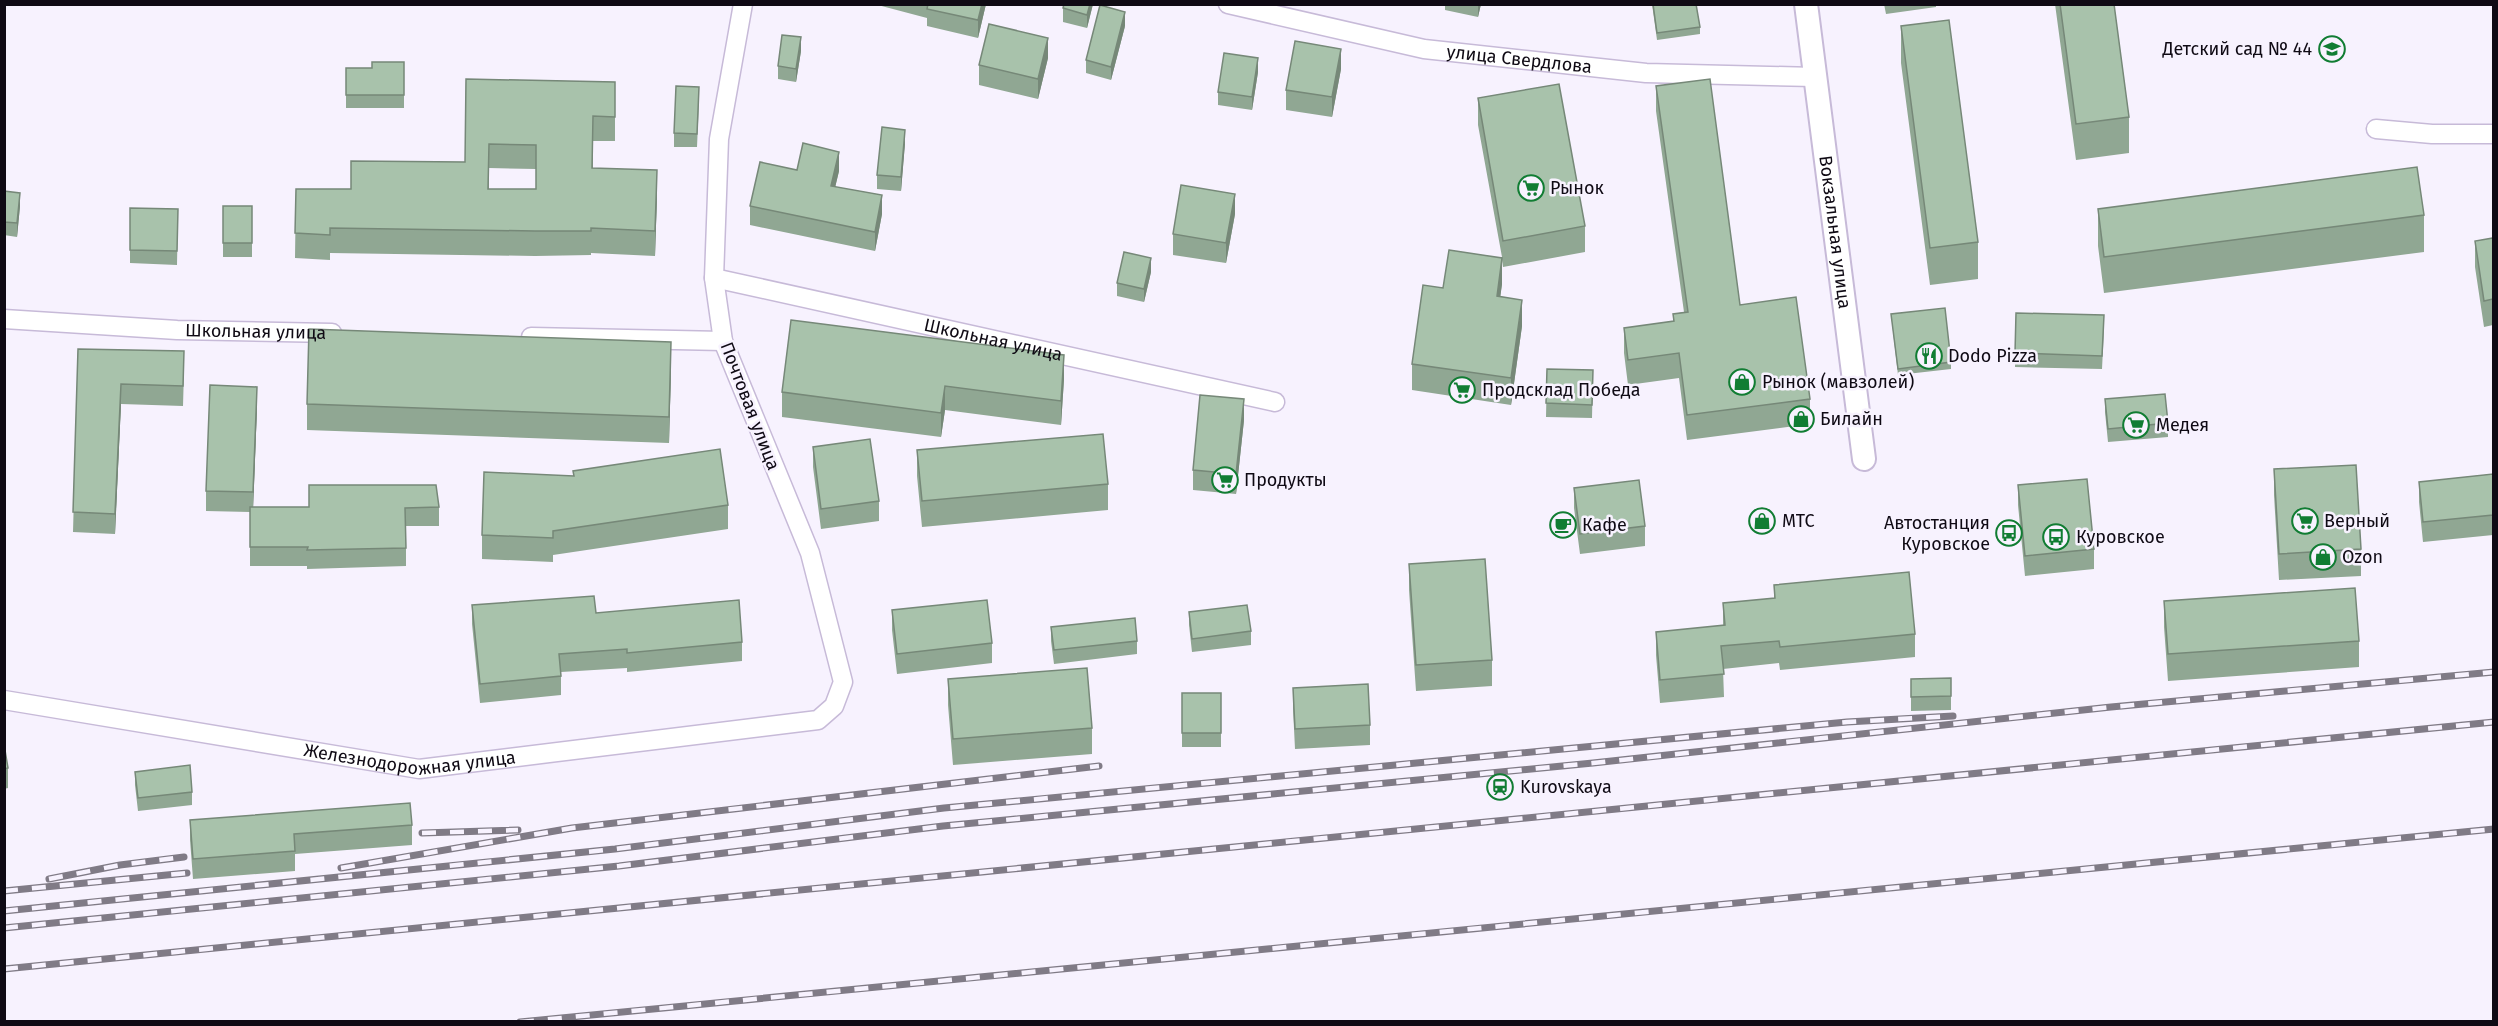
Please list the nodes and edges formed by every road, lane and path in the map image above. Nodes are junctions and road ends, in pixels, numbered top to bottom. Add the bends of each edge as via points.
1 (743, 4) edge
2 (1228, 4) edge
3 (1806, 4) edge
4 (1815, 77) junction
5 (2376, 129) dead end
6 (2493, 134) edge
7 (714, 278) junction
8 (4, 319) edge
9 (355, 334) edge
10 (510, 337) edge
11 (723, 342) junction
12 (1275, 402) dead end
13 (1864, 459) dead end
14 (4, 700) edge
15 (818, 720) joint

1 - 7 street, Почтовая улица via 719,139
2 - 4 street, улица Свердлова via 1424,49 1646,73
3 - 4 street, Вокзальная улица
4 - 13 street, Вокзальная улица
5 - 6 street
7 - 11 street, Почтовая улица
7 - 12 street, Школьная улица
8 - 9 street, Школьная улица via 177,330
10 - 11 street
11 - 15 street, Почтовая улица via 810,553 843,682 834,706
14 - 15 street, Железнодорожная улица via 419,769

